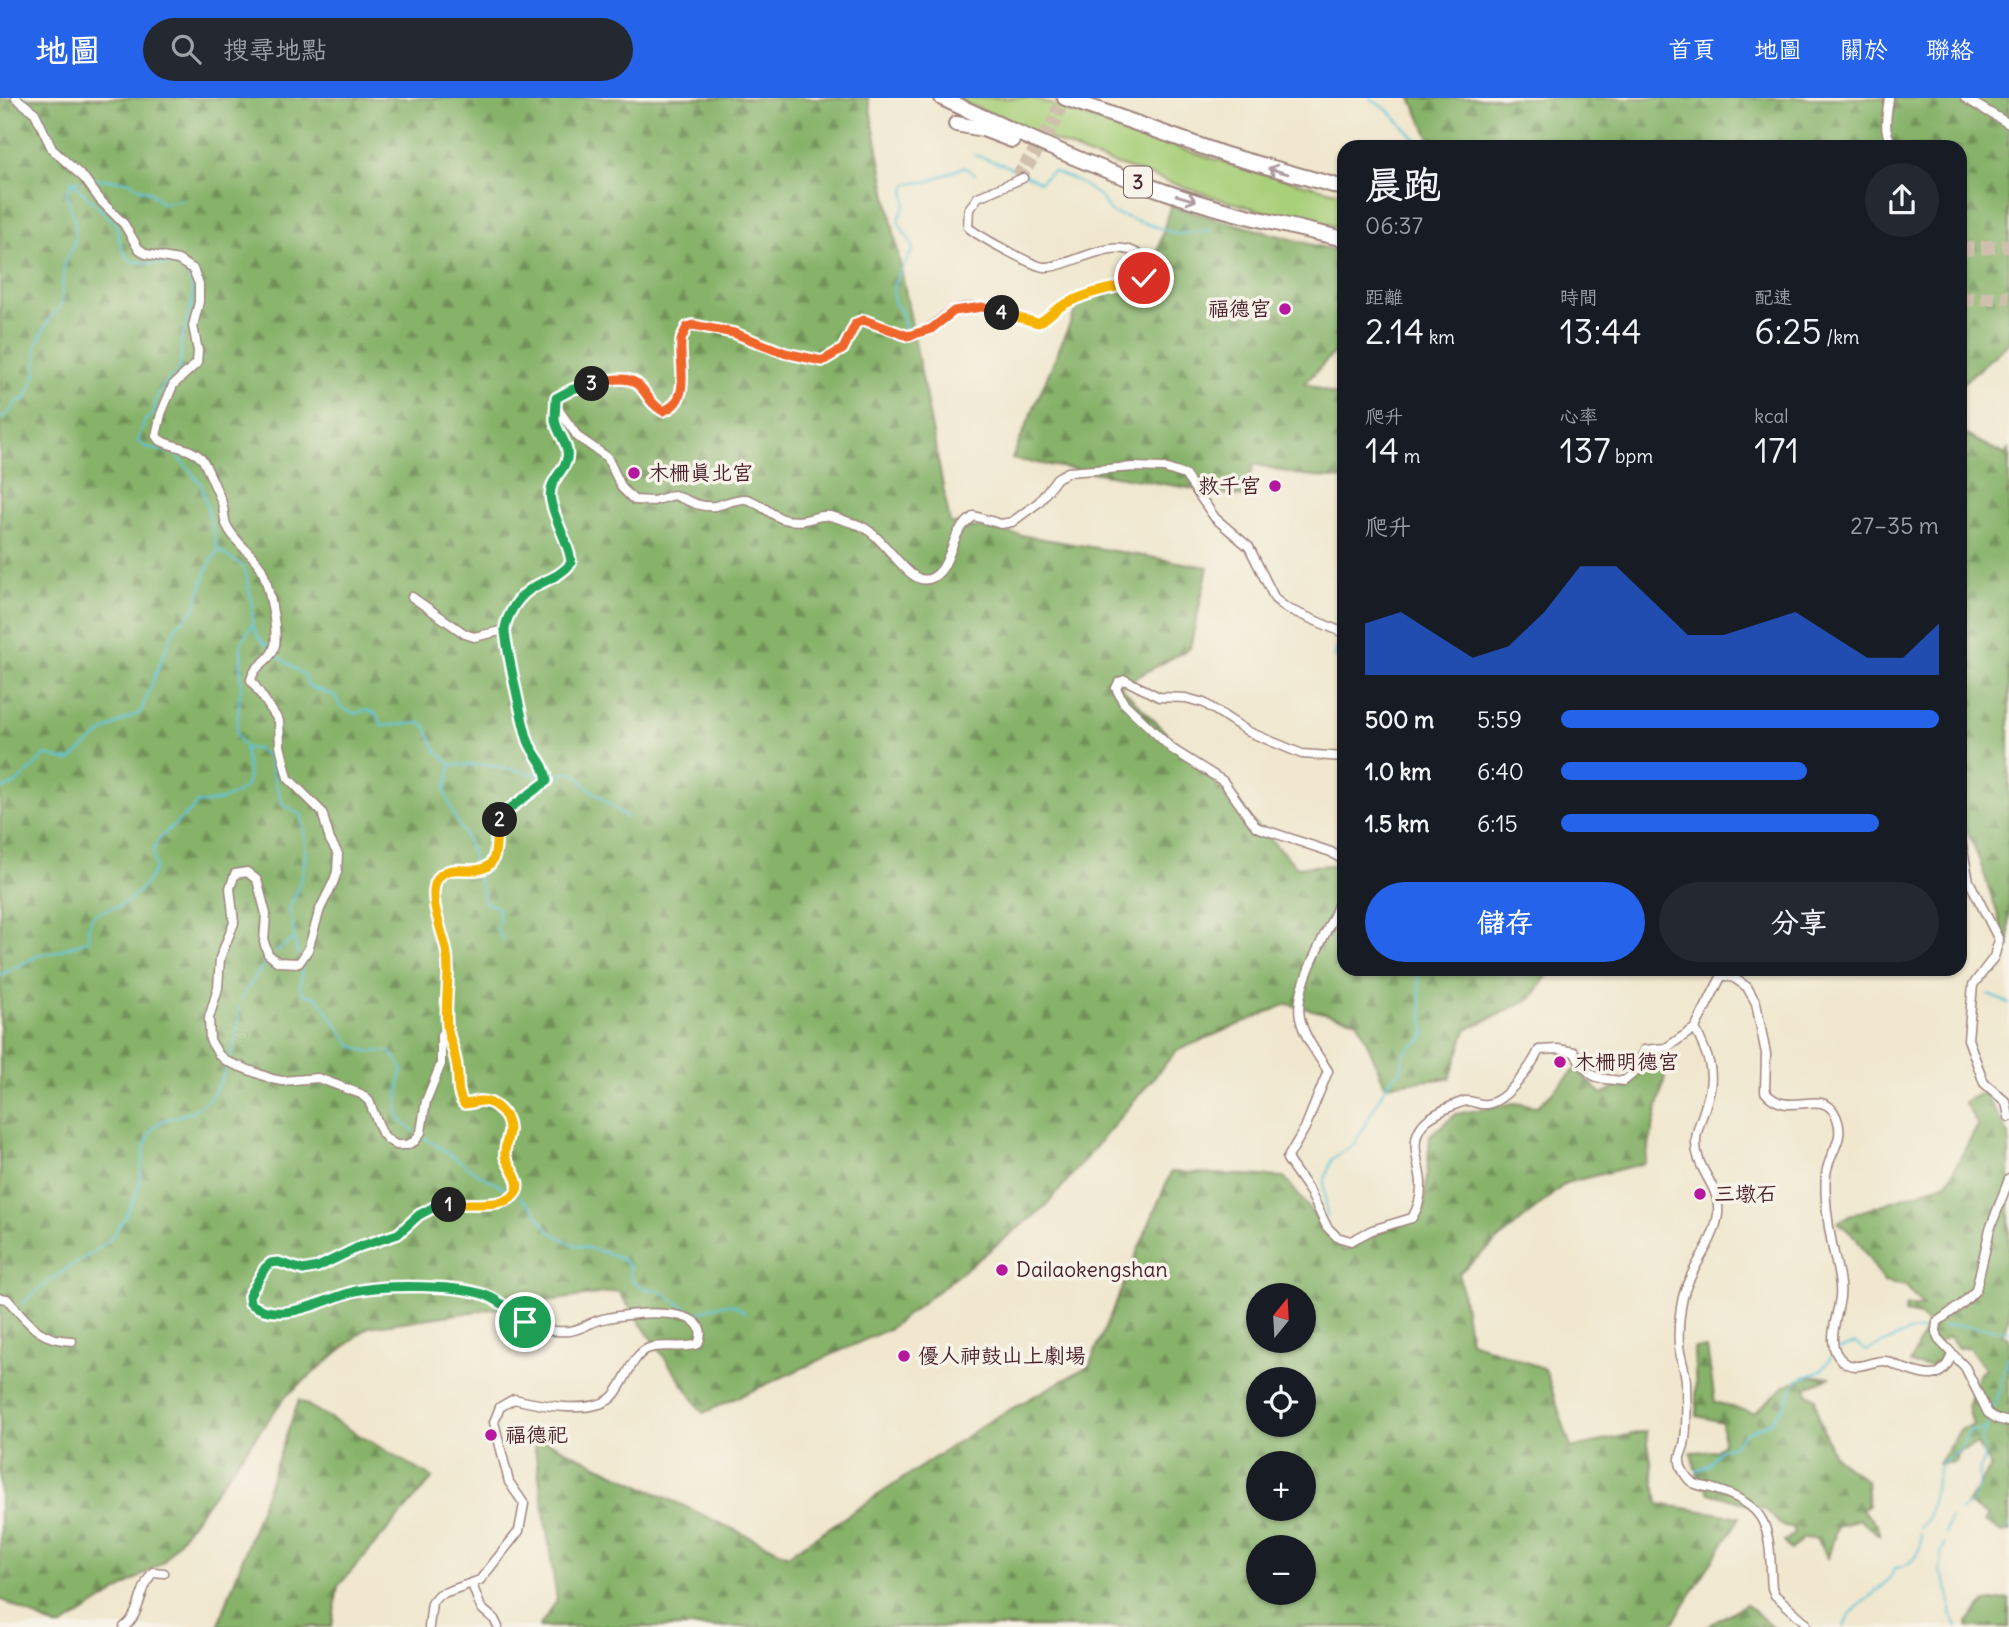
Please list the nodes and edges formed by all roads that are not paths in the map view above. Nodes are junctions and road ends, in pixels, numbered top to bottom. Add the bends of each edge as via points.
1 (16, 98) edge
2 (942, 98) edge
3 (1065, 98) edge
4 (1889, 98) edge
5 (1965, 98) edge
6 (956, 124) dead end
7 (2009, 124) edge
8 (1889, 140) edge
9 (1085, 161) junction
10 (1018, 177) tunnel mouth
11 (1337, 186) edge
12 (1337, 237) edge
13 (556, 407) junction
14 (412, 597) dead end
15 (505, 630) junction
16 (1337, 630) edge
17 (1337, 757) edge
18 (1337, 856) edge
19 (1967, 871) edge
20 (1337, 908) edge
21 (1720, 976) edge
22 (1730, 976) edge
23 (447, 1026) junction
24 (1695, 1028) junction
25 (2009, 1117) edge
26 (2009, 1179) edge
27 (0, 1298) edge
28 (72, 1341) dead end
29 (1952, 1355) junction
30 (2009, 1422) edge
31 (164, 1573) dead end
32 (471, 1584) junction
33 (124, 1627) edge
34 (429, 1627) edge
35 (498, 1627) edge
36 (1807, 1627) edge

1 - 23 street via 35,113 52,149 85,179 124,224 138,248 193,269 199,284 193,326 197,363 173,385 156,436 204,460 227,526 263,572 275,644 251,680 279,721 288,778 322,812 338,854 337,872 299,963 278,962 268,954 264,942 267,919 257,880 247,872 235,874 230,888 234,923 220,958 209,1018 210,1040 228,1062 272,1079 318,1078 361,1094 387,1139 407,1145 421,1132
2 - 9 highway, 3
11 -> 3 highway via 1226,155
4 - 8 street
5 - 7 street
6 - 9 highway via 984,129 1068,161
9 -> 12 highway, 3 via 1164,192
10 - 13 street via 978,197 969,209 968,228 1044,267 1082,255 1129,250 1146,263 1144,278 1093,292 1038,323 982,307 954,311 931,329 908,336 864,320 856,323 843,349 822,361 693,325 681,340 682,383 673,408 663,411 651,404 637,384 625,379 573,389 556,398
13 - 15 street via 555,422 567,447 550,498 571,563 525,592
13 - 16 street via 578,437 607,457 622,488 634,500 674,495 712,506 743,499 781,518 802,522 828,516 868,527 910,576 919,580 939,572 960,529 974,516 1001,524 1012,522 1068,472 1164,468 1185,475 1215,518 1249,547 1275,599
14 - 15 street via 464,634 474,637
15 - 23 street via 529,743 546,768 547,781 505,812 496,828 494,858 488,866 479,871 458,869 437,879 436,915 446,948
17 - 18 street via 1301,754 1249,732 1204,703 1159,697 1125,680 1116,688 1123,702 1172,749 1223,781 1256,827
19 - 25 street via 1998,940 1994,957 1973,985 1968,1039 1984,1083 2006,1102
20 - 24 street via 1315,951 1299,1016 1328,1071 1287,1159 1337,1237 1350,1241 1412,1218 1421,1185 1416,1160 1421,1126 1429,1117 1466,1101 1486,1105 1500,1098 1531,1067 1539,1050 1574,1052 1594,1078 1625,1081 1635,1072 1644,1050 1667,1048
21 - 24 street
22 - 29 street via 1747,987 1756,1003 1766,1054 1765,1091 1772,1101 1784,1105 1815,1101 1835,1113 1840,1132 1826,1175 1829,1231 1840,1295 1833,1350 1851,1366 1885,1362 1922,1375 1938,1375
23 - 32 street via 460,1098 464,1104 492,1104 503,1112 509,1125 505,1155 517,1191 511,1198 485,1204 434,1207 398,1234 318,1267 303,1270 271,1263 249,1296 250,1303 284,1311 377,1287 462,1290 488,1296 545,1331 573,1331 601,1319 657,1313 690,1318 702,1337 690,1347 642,1351 613,1398 602,1404 571,1408 514,1399 500,1407 494,1422 509,1482 524,1504 519,1531 480,1580
24 - 36 street via 1712,1074 1698,1127 1698,1163 1714,1189 1718,1212 1682,1300 1679,1345 1686,1377 1680,1463 1693,1482 1750,1505 1762,1520 1768,1535 1772,1588
26 - 29 street via 1990,1229 1976,1290 1937,1322 1939,1340
27 - 28 street via 7,1299 38,1333 55,1341
29 - 30 street via 1965,1367 1988,1413
31 - 33 street via 153,1572 146,1580 131,1622
32 - 34 street via 438,1595 432,1602
32 - 35 street via 481,1608

